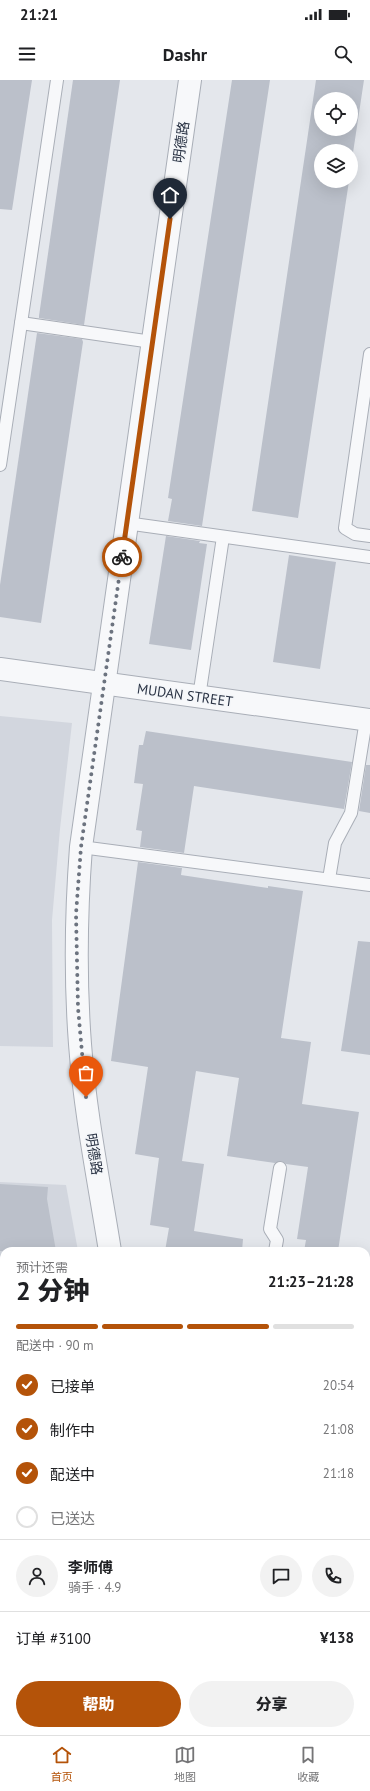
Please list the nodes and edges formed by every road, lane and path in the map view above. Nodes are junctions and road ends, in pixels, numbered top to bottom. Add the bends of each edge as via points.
1 (57, 80) edge
2 (190, 80) edge
3 (21, 323) junction
4 (152, 342) junction
5 (370, 354) edge
6 (0, 465) edge
7 (126, 523) junction
8 (370, 536) edge
9 (223, 537) junction
10 (370, 557) edge
11 (0, 669) edge
12 (104, 684) junction
13 (199, 697) junction
14 (368, 720) edge
15 (81, 847) junction
16 (329, 879) junction
17 (370, 884) edge
18 (280, 1168) dead end
19 (109, 1247) edge
20 (276, 1247) edge

1 - 3 lane
2 - 4 street, 明德路
3 - 4 lane
3 - 6 lane
4 - 7 street, 明德路
5 - 8 lane via 345,528 355,534
7 - 9 lane
7 - 12 street, 明德路
9 - 10 lane
9 - 13 lane
11 - 12 street, MUDAN STREET
12 - 13 street, MUDAN STREET
12 - 15 street, 明德路
13 - 14 street, MUDAN STREET
14 - 16 lane via 352,813 335,844
15 - 16 lane
15 - 19 street, 明德路 via 76,914 80,1045 87,1110
16 - 17 lane
18 - 20 lane via 270,1230 277,1240

